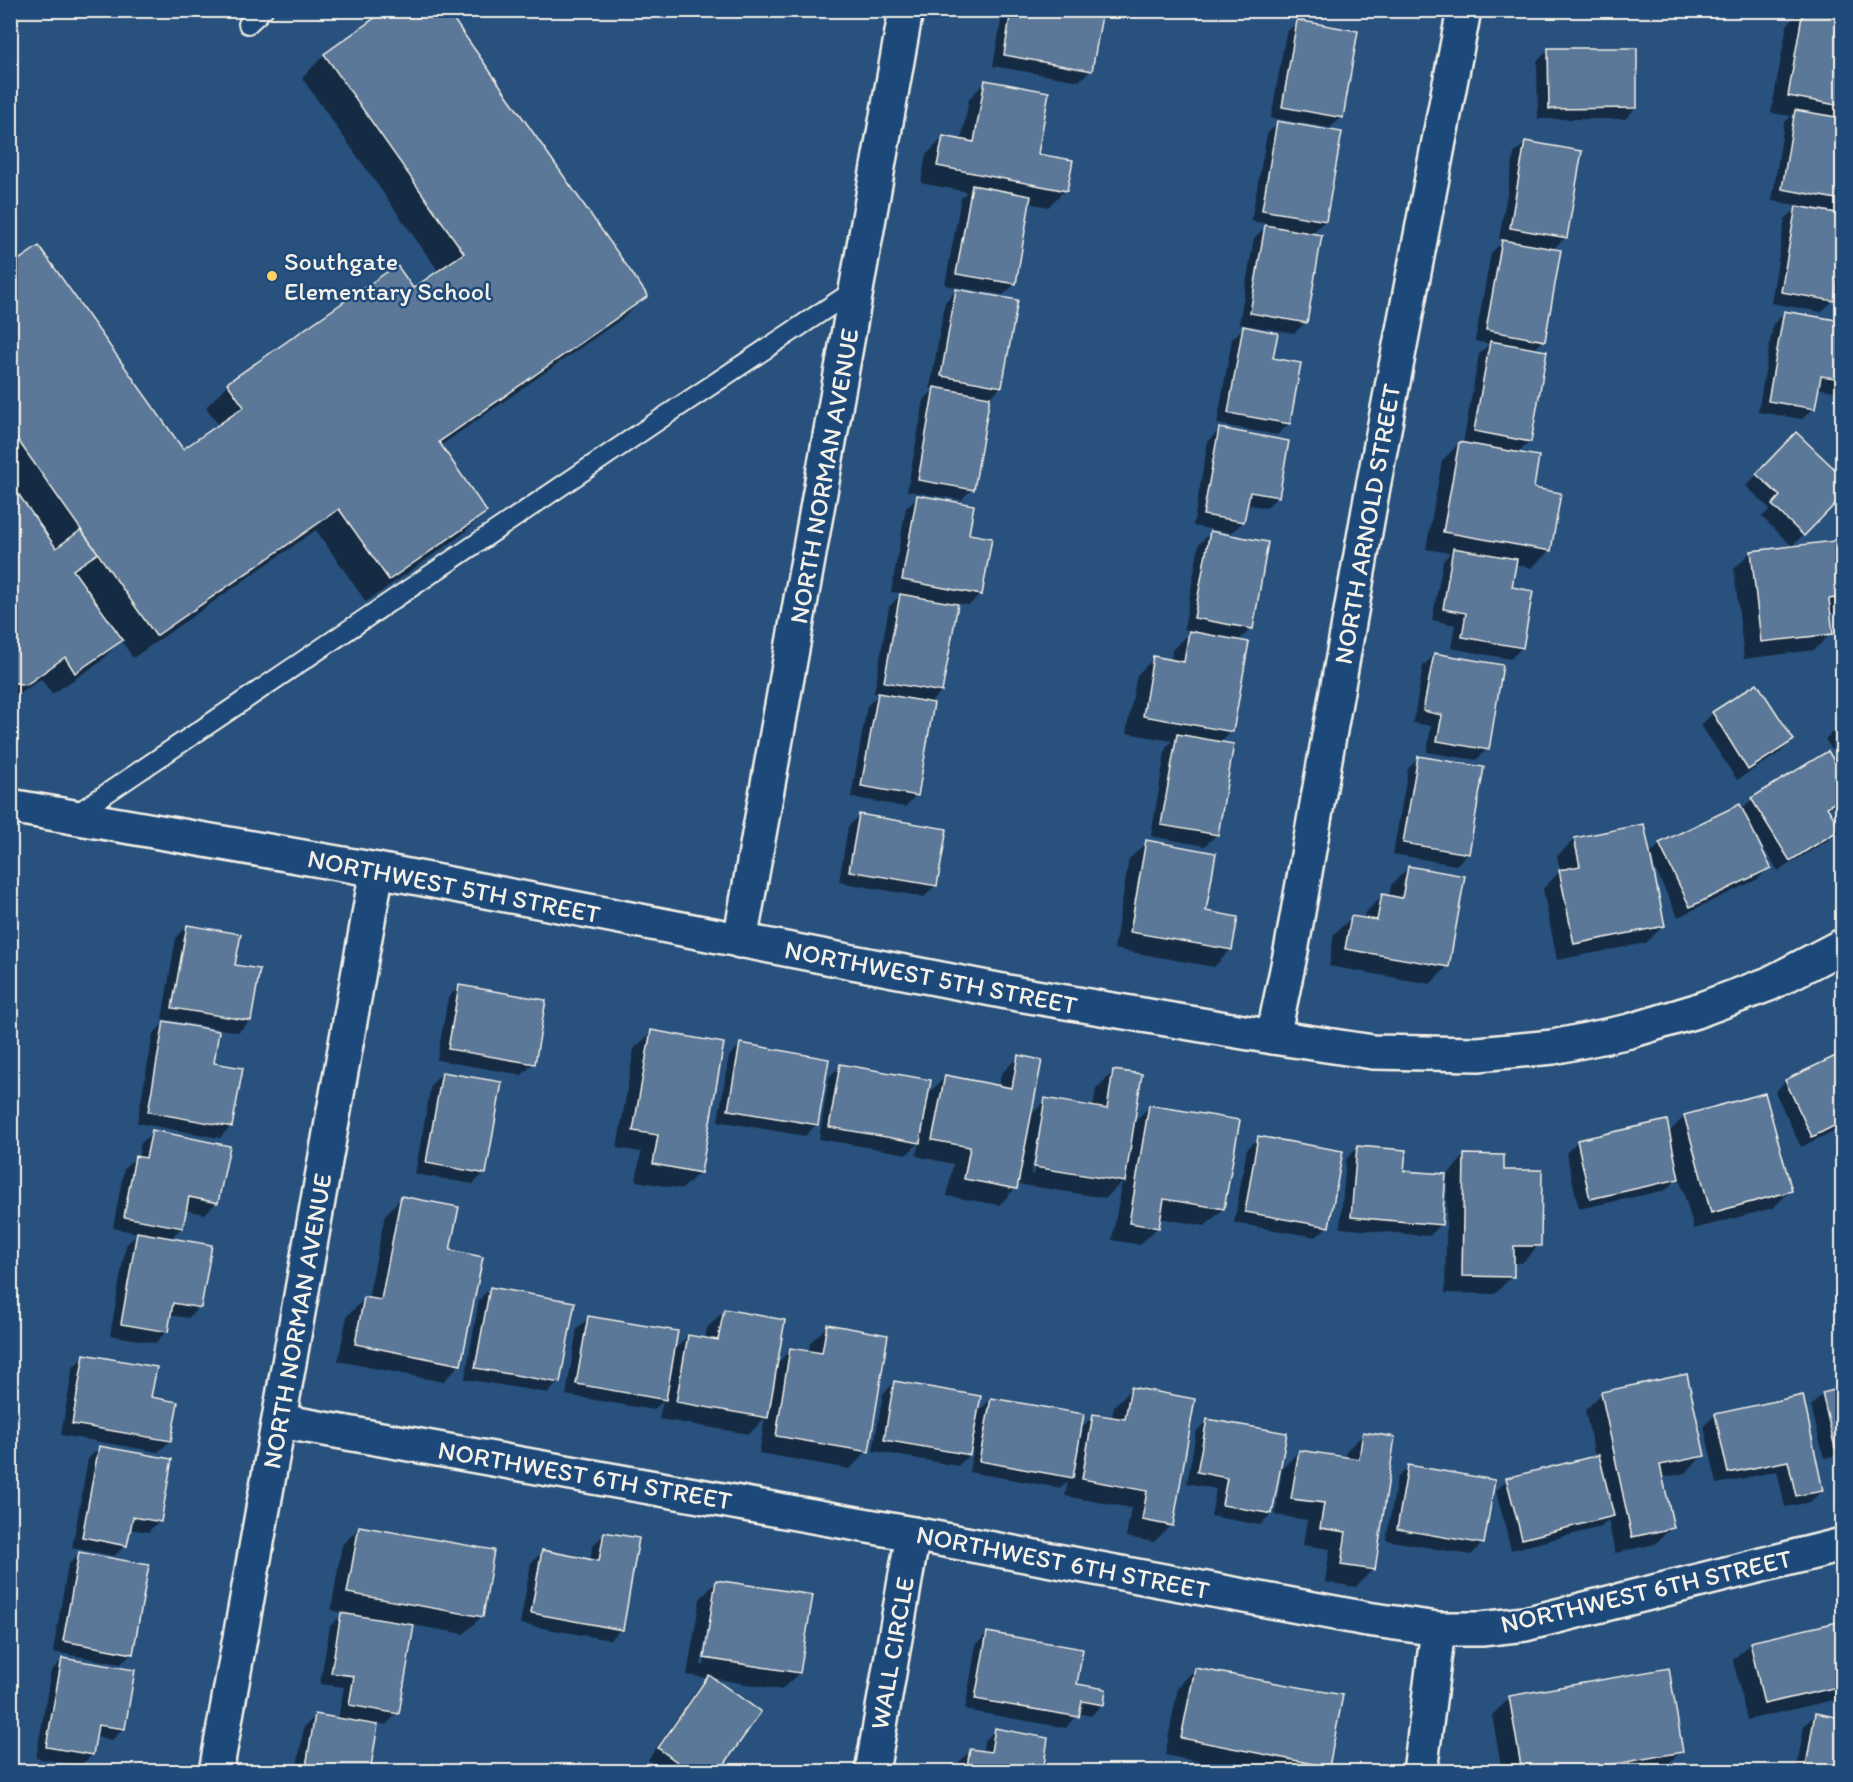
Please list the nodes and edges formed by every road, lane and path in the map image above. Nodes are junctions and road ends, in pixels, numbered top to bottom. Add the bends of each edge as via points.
1 (263, 10) edge
2 (906, 10) edge
3 (1464, 10) edge
4 (248, 24) dead end
5 (857, 288) junction
6 (10, 806) edge
7 (71, 817) junction
8 (377, 870) junction
9 (740, 941) junction
10 (1842, 946) edge
11 (1274, 1037) junction
12 (280, 1421) junction
13 (913, 1534) junction
14 (1842, 1545) edge
15 (1438, 1629) junction
16 (216, 1772) edge
17 (872, 1772) edge
18 (1420, 1772) edge

1 - 4 lane
2 - 5 street, NORTH NORMAN AVENUE
3 - 11 street, NORTH ARNOLD STREET
5 - 7 lane
5 - 9 street, NORTH NORMAN AVENUE
6 - 7 street, NORTHWEST 5TH STREET
7 - 8 street, NORTHWEST 5TH STREET
8 - 9 street, NORTHWEST 5TH STREET
8 - 12 street, NORTH NORMAN AVENUE
9 - 11 street, NORTHWEST 5TH STREET
10 - 11 street, NORTHWEST 5TH STREET via 1769,984 1696,1011 1630,1031 1553,1047 1478,1054 1373,1052
12 - 13 street, NORTHWEST 6TH STREET
12 - 16 street, NORTH NORMAN AVENUE
13 - 15 street, NORTHWEST 6TH STREET
13 - 17 street, WALL CIRCLE
14 - 15 street, NORTHWEST 6TH STREET via 1525,1624
15 - 18 street

